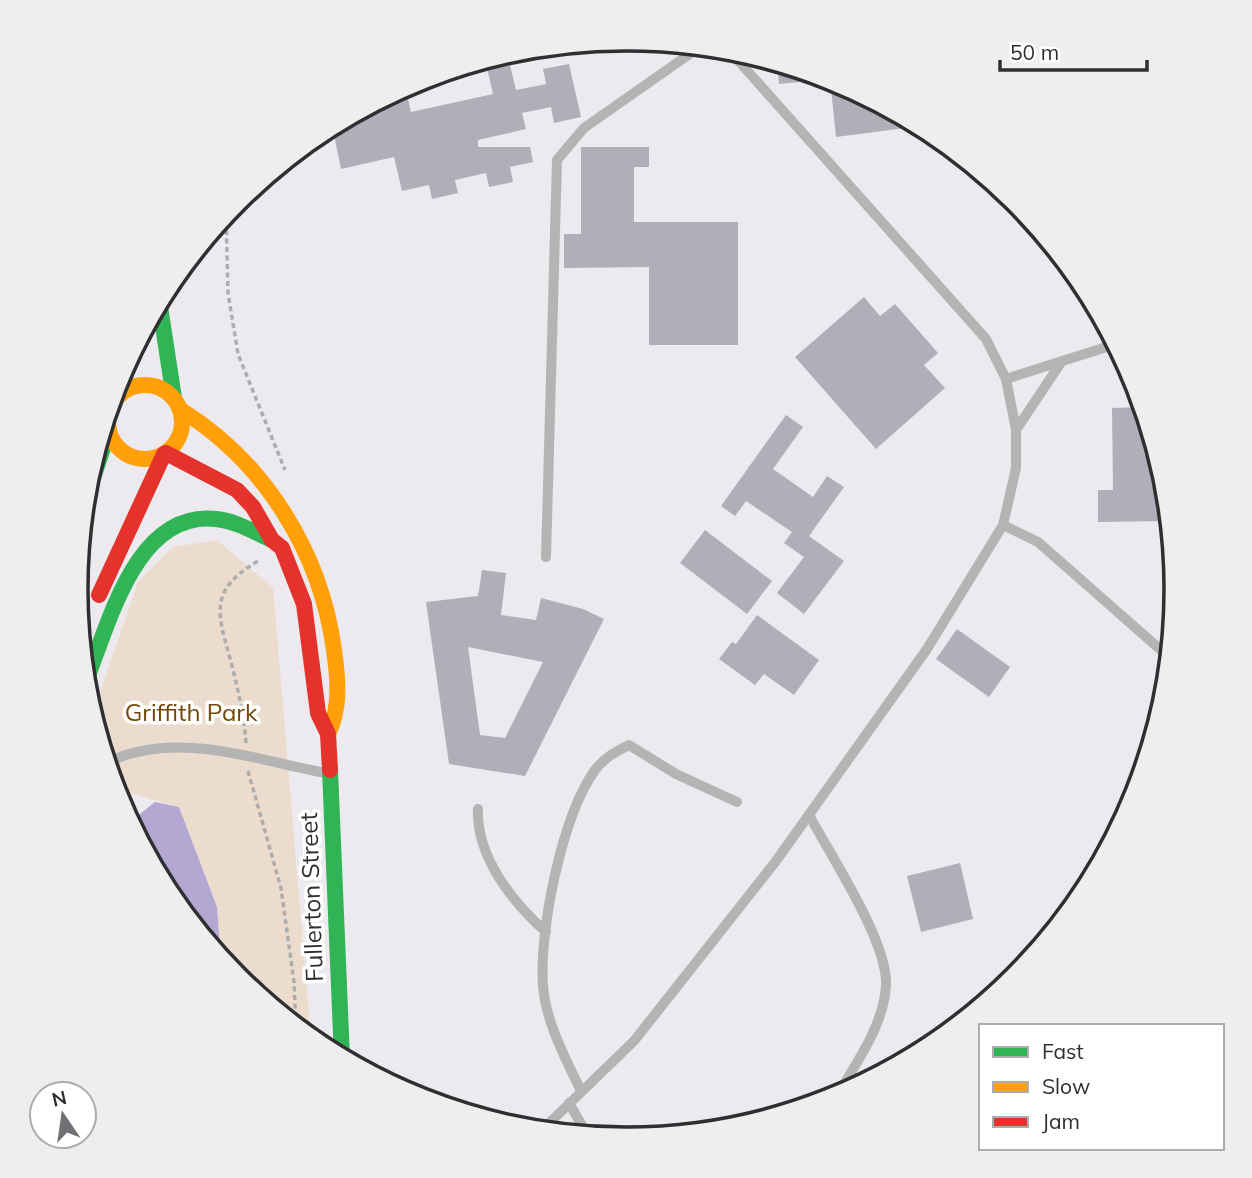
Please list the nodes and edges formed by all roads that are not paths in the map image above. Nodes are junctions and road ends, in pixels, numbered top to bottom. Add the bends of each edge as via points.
1 (689, 54) edge
2 (741, 63) edge
3 (162, 317) edge
4 (1107, 347) edge
5 (1062, 361) junction
6 (1006, 379) junction
7 (126, 390) edge
8 (178, 404) junction
9 (1016, 430) junction
10 (111, 433) edge
11 (165, 454) junction
12 (1003, 525) junction
13 (272, 540) junction
14 (546, 557) dead end
15 (93, 612) dead end
16 (1161, 650) edge
17 (93, 665) edge
18 (328, 734) junction
19 (115, 760) edge
20 (330, 774) junction
21 (737, 802) dead end
22 (478, 809) dead end
23 (809, 815) junction
24 (546, 932) junction
25 (341, 1046) edge
26 (846, 1080) edge
27 (581, 1091) junction
28 (569, 1103) junction
29 (550, 1122) edge
30 (582, 1125) edge

1 - 14 lane via 584,128 557,160
2 - 6 lane via 972,320
3 - 8 main road
4 - 5 lane
5 - 6 lane
5 - 9 lane
6 - 9 lane
7 - 8 main road via 151,385
8 - 11 main road via 181,434
8 - 18 main road, Fullerton Street via 206,424 276,498 312,558 327,597 337,674 336,721
9 - 12 lane via 1016,468
10 - 11 main road via 120,450 130,456 141,459
11 - 13 main road, Fullerton Street via 237,490
11 - 15 main road via 130,522
12 - 16 lane via 1038,542
12 - 23 lane via 927,649
13 - 17 main road via 221,520 201,519 179,524 154,539 136,565
13 - 18 main road, Fullerton Street via 282,548 303,604 318,713
18 - 20 main road, Fullerton Street
19 - 20 lane via 182,746
20 - 25 main road, Fullerton Street
21 - 24 lane via 676,774 629,745 609,755 595,770 572,816
22 - 24 lane via 477,828 491,866 528,916
23 - 26 lane via 883,955 886,985 881,1011
23 - 27 lane via 634,1041
24 - 27 lane via 543,988 557,1040
27 - 28 lane
28 - 29 lane
28 - 30 lane

